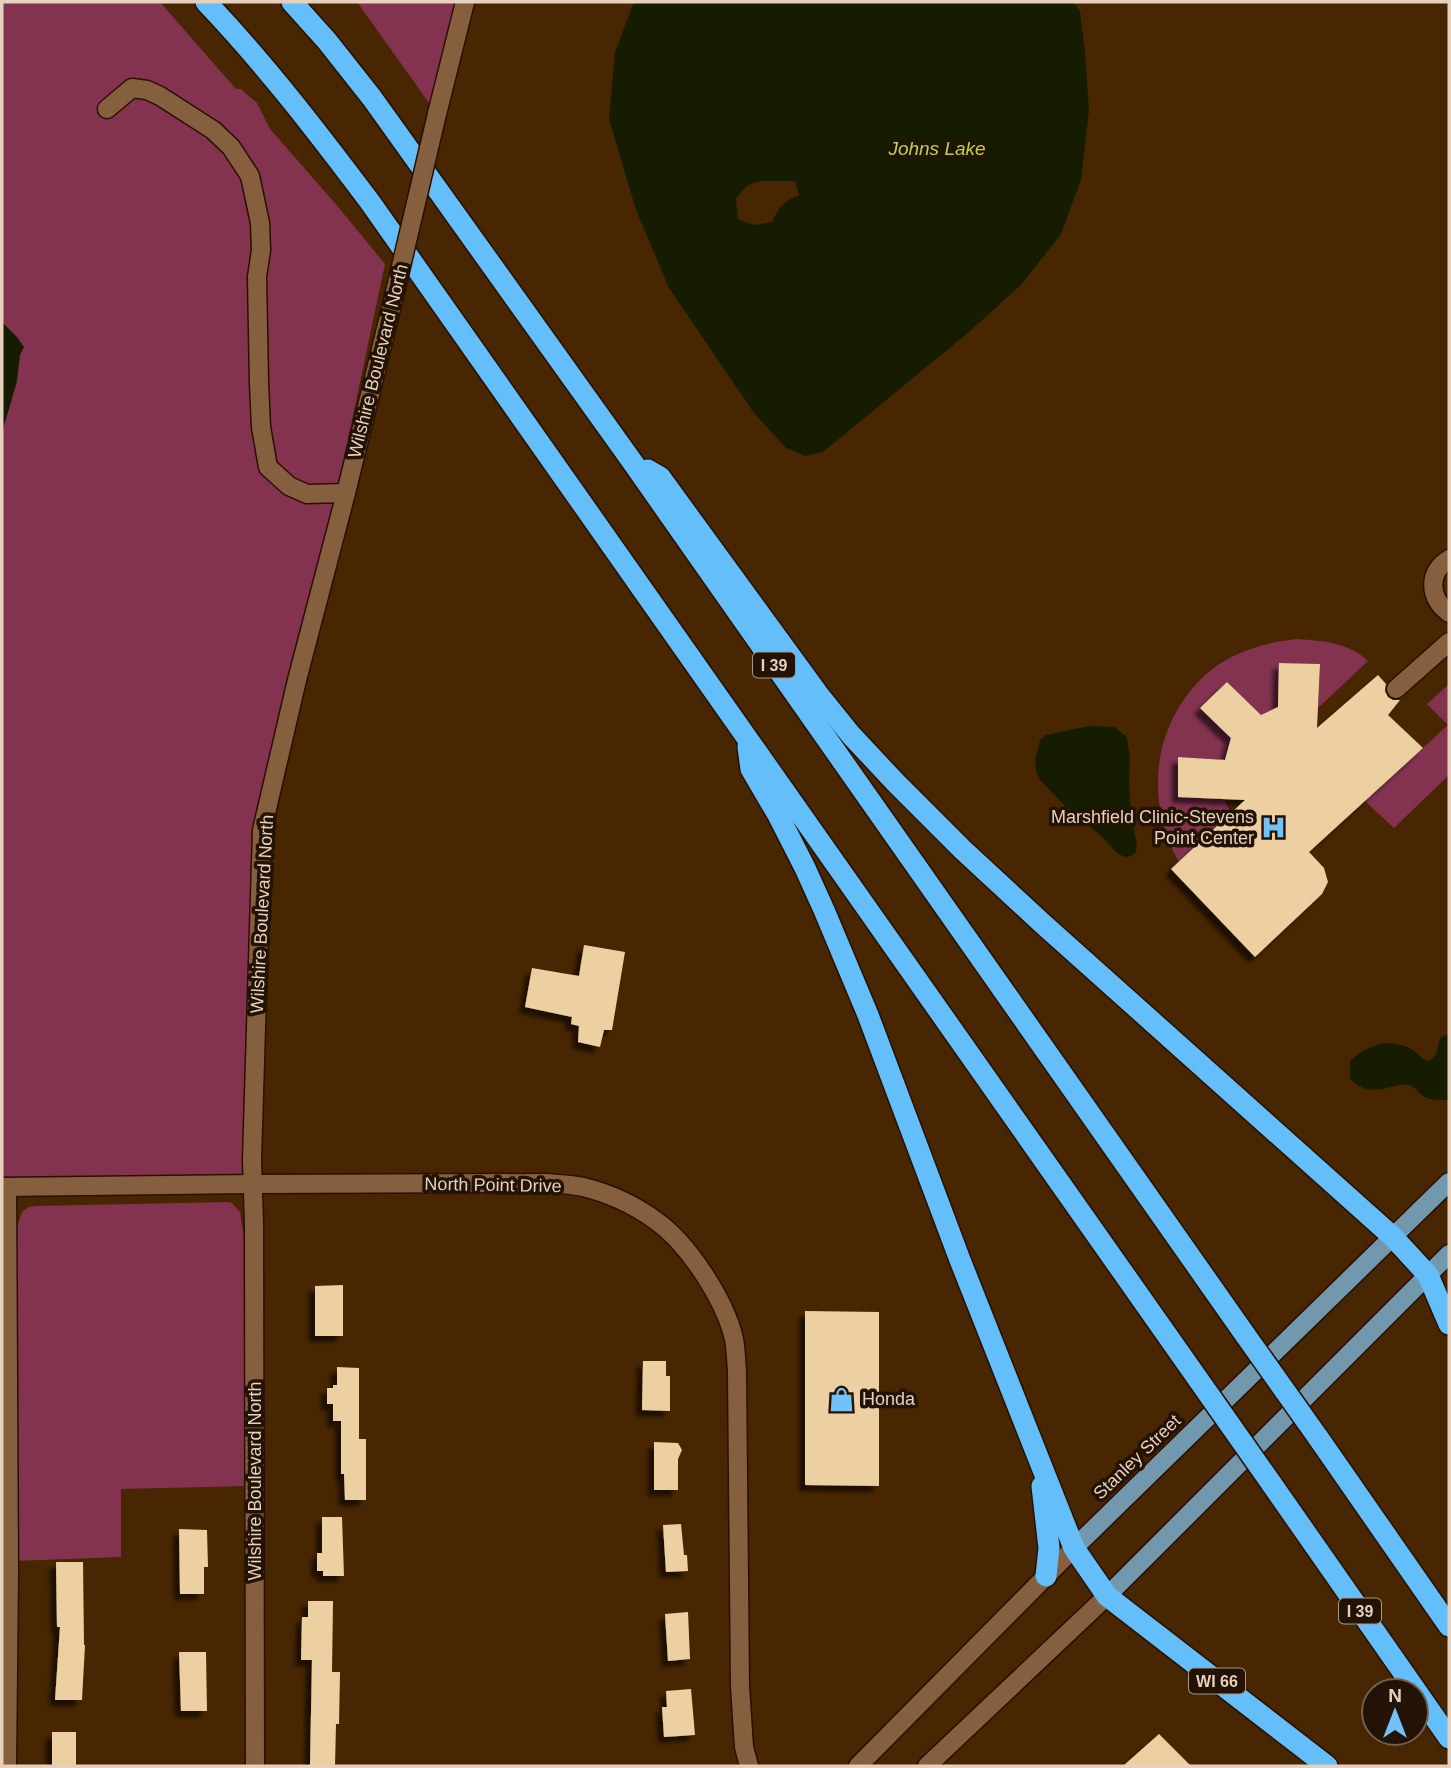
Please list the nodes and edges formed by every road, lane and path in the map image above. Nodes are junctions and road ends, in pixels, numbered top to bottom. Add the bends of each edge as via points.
1 (206, 2) edge
2 (292, 2) edge
3 (465, 2) edge
4 (107, 109) dead end
5 (631, 460) junction
6 (346, 493) junction
7 (1449, 559) edge
8 (1449, 613) edge
9 (1449, 642) edge
10 (1396, 688) dead end
11 (747, 738) junction
12 (1449, 1182) edge
13 (253, 1184) junction
14 (4, 1187) edge
15 (1393, 1237) junction
16 (1449, 1254) edge
17 (1428, 1275) junction
18 (1449, 1324) edge
19 (1040, 1460) junction
20 (1074, 1548) junction
21 (5, 1573) edge
22 (1046, 1576) junction
23 (1107, 1596) junction
24 (1449, 1626) edge
25 (1449, 1738) edge
26 (7, 1766) edge
27 (255, 1766) edge
28 (749, 1766) edge
29 (858, 1766) edge
30 (927, 1766) edge
31 (1327, 1766) edge

1 - 11 highway, I 39 via 298,107 370,202
2 - 5 highway, I 39 via 372,98
3 - 6 street, Wilshire Boulevard North, bridge
4 - 6 street via 132,88 160,96 213,130 250,176 260,223 259,383 268,467 289,486 307,494
5 - 15 highway via 660,477 818,694 896,783 1033,915
5 - 24 highway, I 39, bridge
6 - 13 street, Wilshire Boulevard North via 262,830
7 - 8 street via 1436,572 1434,582 1437,601
9 - 10 street
11 - 19 highway via 751,769 805,868 868,1015
11 - 25 highway, I 39, bridge
12 - 15 main road, Stanley Street
13 - 14 street, North Point Drive
13 - 27 street, Wilshire Boulevard North
13 - 28 street, North Point Drive via 545,1183 582,1187 623,1201 657,1221 686,1250 710,1284 734,1339 740,1686
14 - 21 street
15 - 17 highway
15 - 20 main road, Stanley Street
16 - 17 main road
17 - 18 highway
17 - 23 main road
19 - 20 highway
19 - 22 highway via 1049,1548
20 - 22 street, Stanley Street
20 - 23 highway
21 - 26 street
22 - 29 street, Stanley Street
23 - 30 street
23 - 31 highway, WI 66

